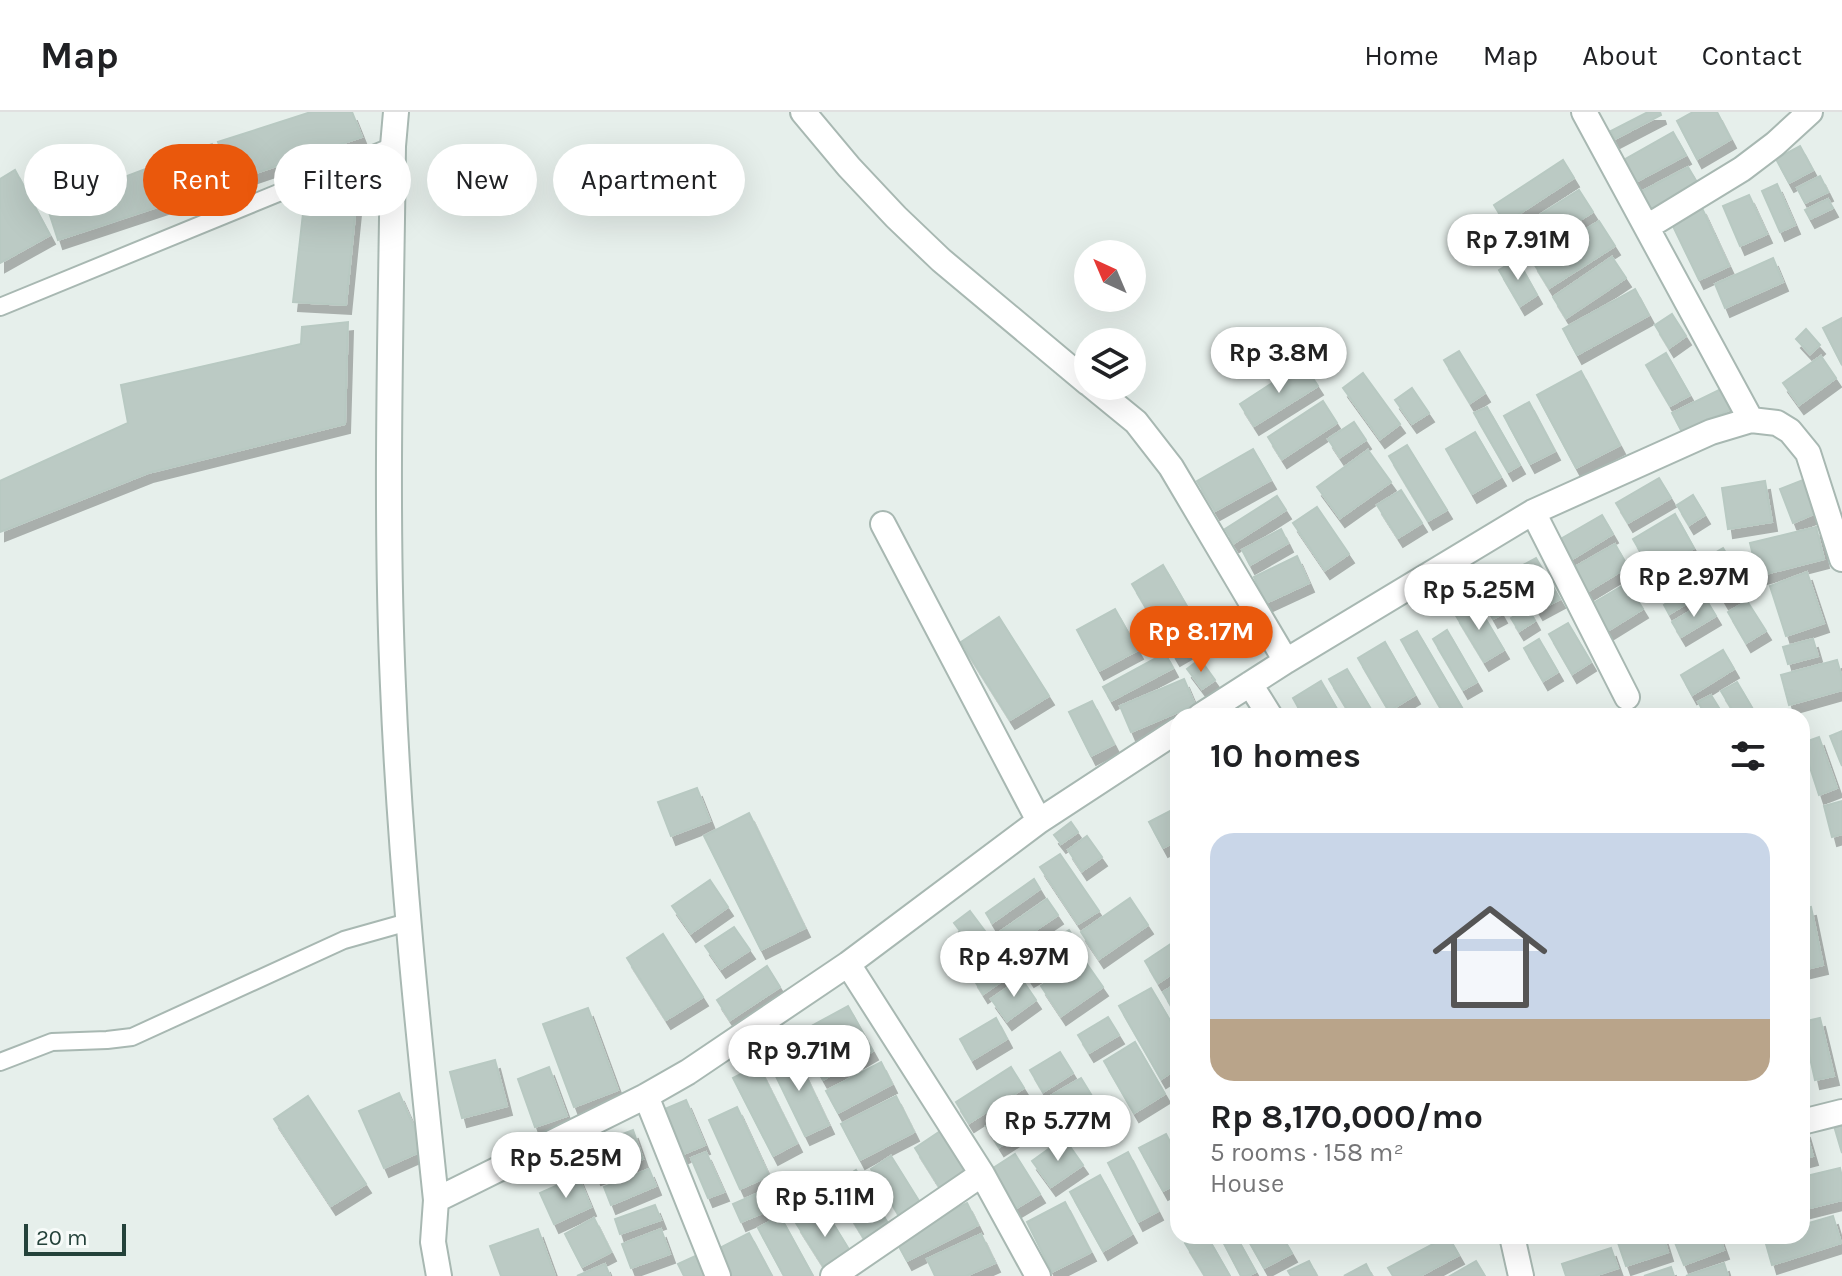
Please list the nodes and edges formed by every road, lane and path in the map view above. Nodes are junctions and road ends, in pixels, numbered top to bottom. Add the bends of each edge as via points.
1 (396, 112) edge
2 (803, 112) edge
3 (1584, 112) edge
4 (1810, 112) edge
5 (393, 144) edge
6 (274, 195) edge
7 (392, 216) edge
8 (1647, 227) junction
9 (0, 307) edge
10 (1074, 371) edge
11 (1109, 400) edge
12 (1751, 420) junction
13 (1533, 512) junction
14 (883, 524) dead end
15 (1842, 559) edge
16 (1286, 661) junction
17 (1250, 684) junction
18 (1627, 697) dead end
19 (1212, 708) edge
20 (1265, 708) edge
21 (1170, 735) edge
22 (1039, 821) junction
23 (408, 922) junction
24 (848, 964) junction
25 (0, 1062) edge
26 (646, 1096) junction
27 (1842, 1112) edge
28 (1810, 1120) edge
29 (982, 1174) junction
30 (436, 1200) junction
31 (1514, 1244) edge
32 (439, 1276) edge
33 (718, 1276) edge
34 (833, 1276) edge
35 (1038, 1276) edge
36 (1521, 1276) edge

1 - 5 street
2 - 10 street via 941,260
3 - 8 street
4 - 8 street via 1742,169
6 - 9 lane
7 - 23 street via 389,551
8 - 12 street
11 - 16 street via 1136,422 1171,467
12 - 13 street via 1711,432
12 - 15 street via 1777,423 1808,453
13 - 16 street
13 - 18 street
14 - 22 street
16 - 17 street
17 - 19 street
17 - 20 street
21 - 22 street
22 - 24 street
23 - 25 lane via 344,940 132,1037 52,1042
23 - 30 street
24 - 26 street
24 - 29 street
26 - 30 street
26 - 33 street
27 - 28 street
29 - 34 street
29 - 35 street
30 - 32 street via 433,1242
31 - 36 street

